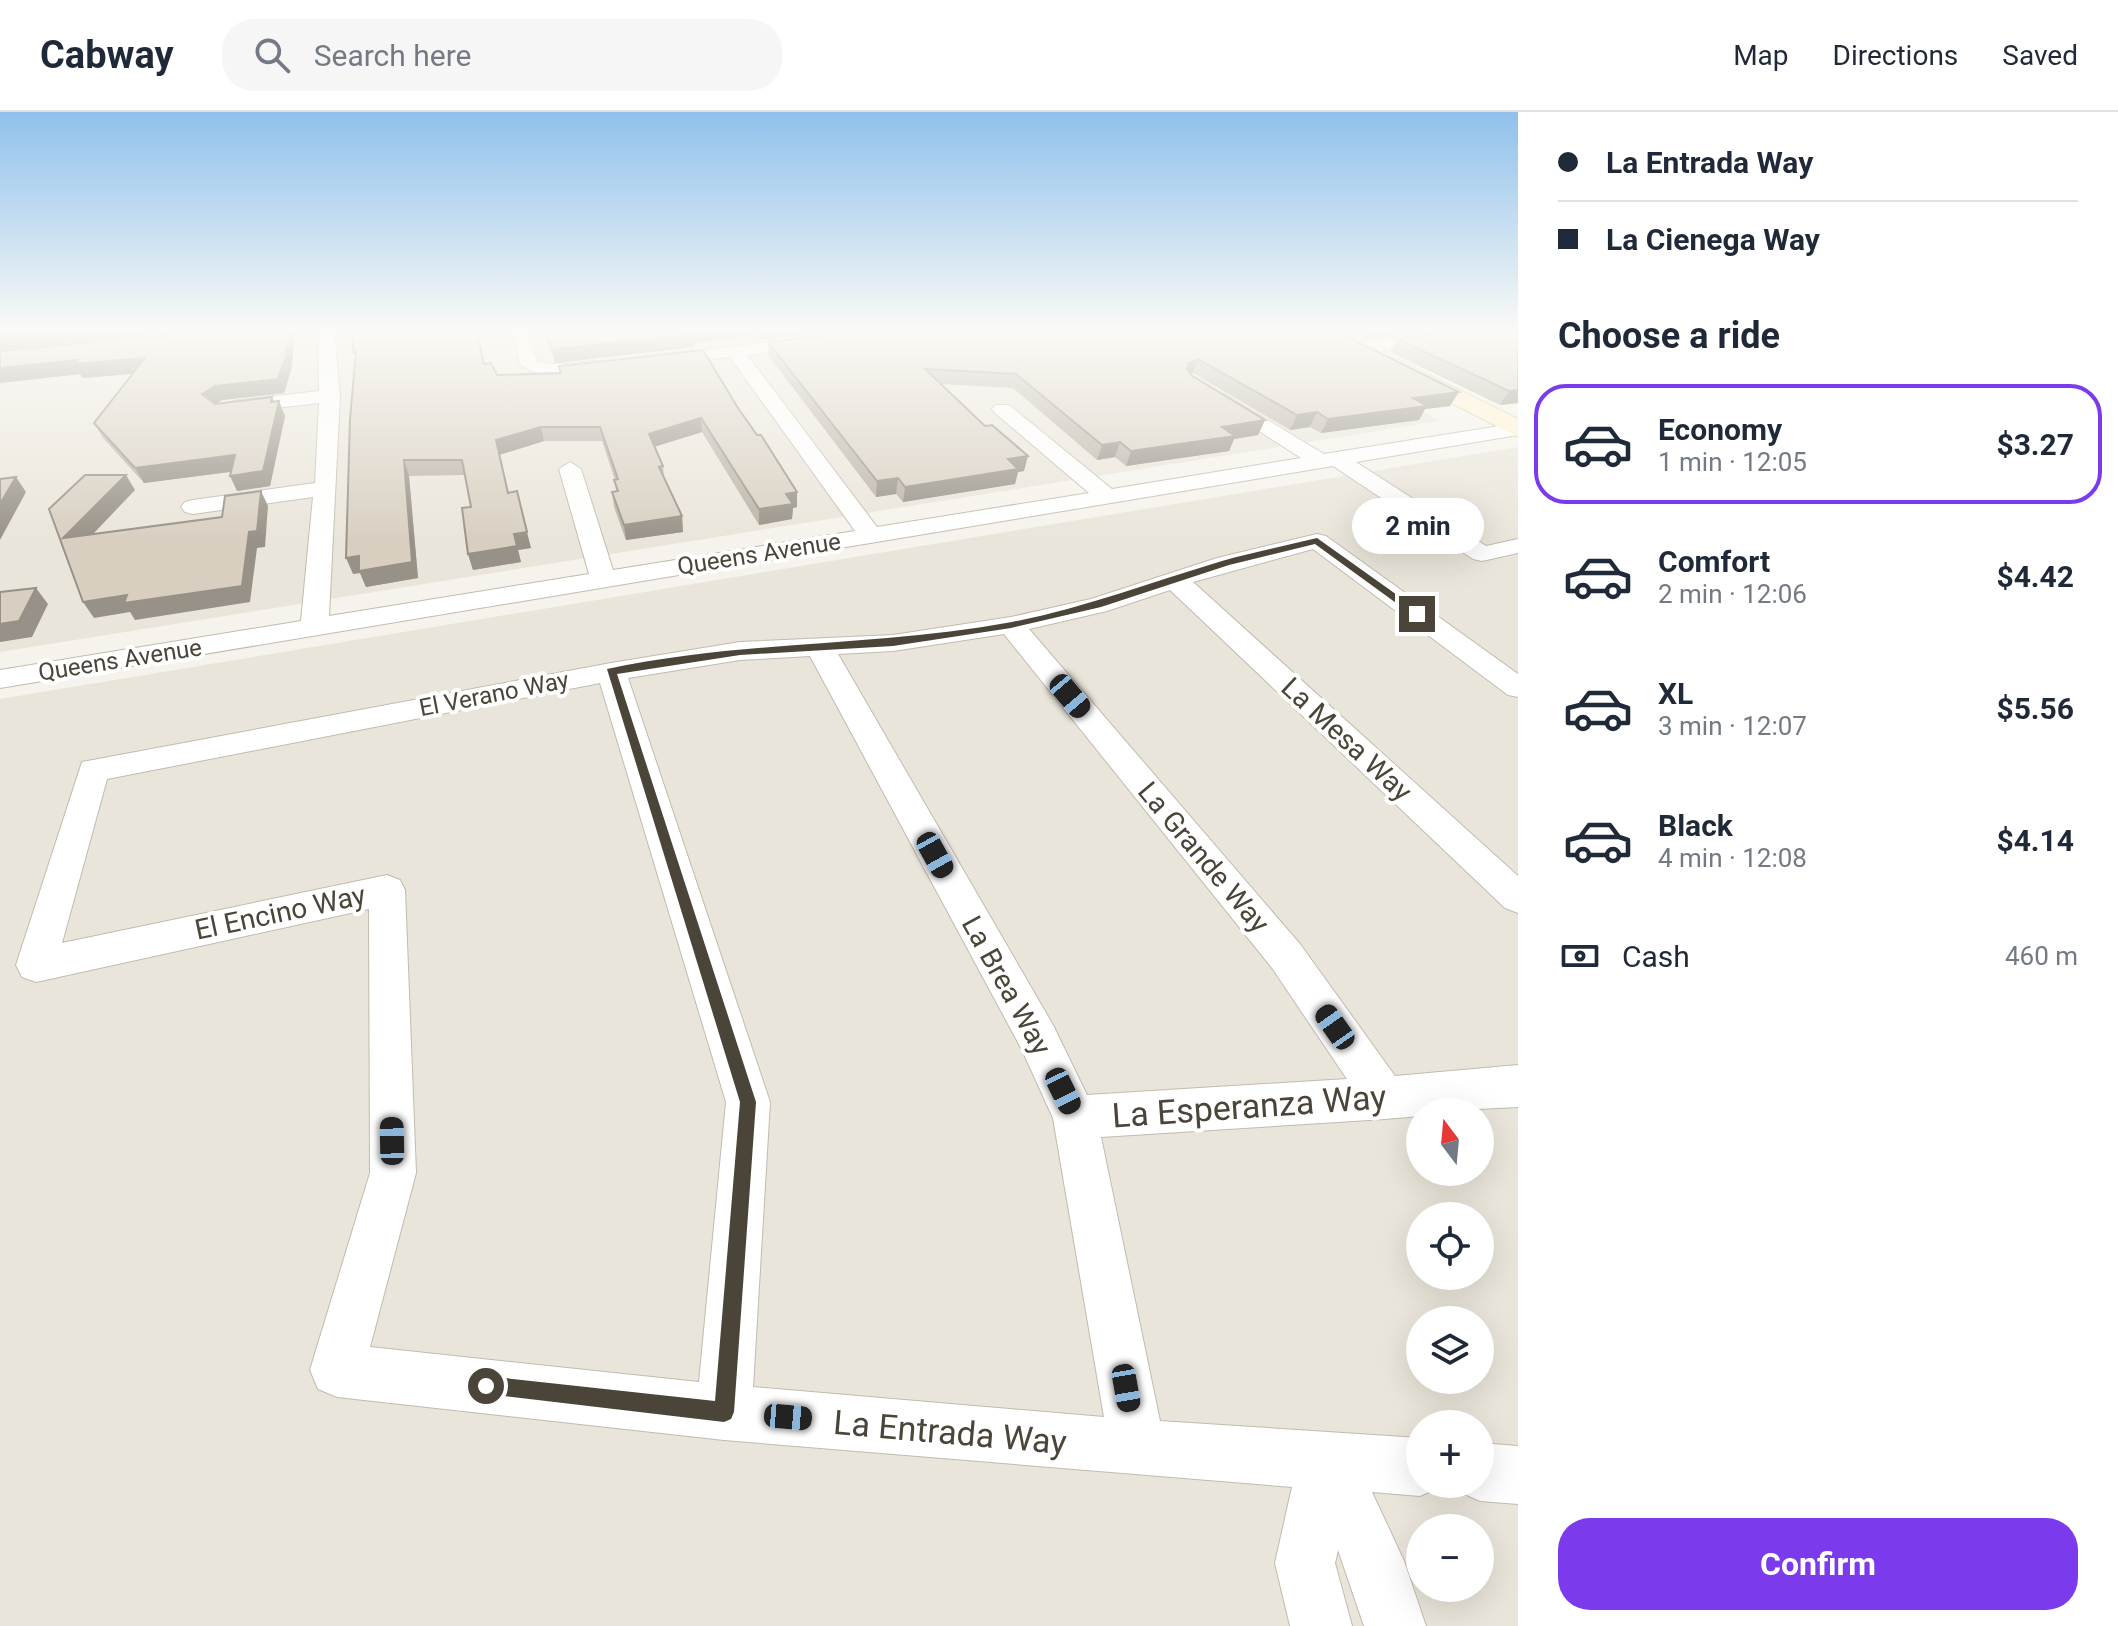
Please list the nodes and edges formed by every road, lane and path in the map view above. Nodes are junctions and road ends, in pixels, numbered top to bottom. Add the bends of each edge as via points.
1 (291, 401) edge
2 (330, 401) edge
3 (771, 401) edge
4 (1225, 401) edge
5 (1462, 401) edge
6 (222, 409) edge
7 (1002, 409) dead end
8 (1518, 429) edge
9 (1328, 460) junction
10 (570, 469) dead end
11 (326, 488) junction
12 (1107, 496) junction
13 (193, 507) dead end
14 (870, 535) junction
15 (1518, 546) edge
16 (603, 579) junction
17 (1176, 581) junction
18 (1011, 625) junction
19 (314, 628) junction
20 (818, 645) junction
21 (611, 672) junction
22 (0, 679) edge
23 (1518, 688) edge
24 (93, 770) joint
25 (1518, 898) edge
26 (1518, 1086) edge
27 (1385, 1098) junction
28 (1075, 1117) junction
29 (337, 1370) joint
30 (724, 1412) junction
31 (1137, 1448) junction
32 (1326, 1460) junction
33 (1406, 1466) edge
34 (1494, 1473) edge
35 (1518, 1475) edge
36 (1321, 1626) edge
37 (1395, 1626) edge

1 - 6 street
2 - 11 street
3 - 14 street
4 - 9 street
5 - 8 street
7 - 12 street
8 - 9 street, Queens Avenue
9 - 12 street, Queens Avenue
9 - 15 street via 1482,554
10 - 16 street
11 - 13 street
11 - 19 street
12 - 14 street, Queens Avenue
14 - 16 street, Queens Avenue
16 - 19 street, Queens Avenue
17 - 18 street, El Verano Way
17 - 23 street, El Verano Way via 1317,541
17 - 25 street, La Mesa Way
18 - 20 street, El Verano Way via 893,643
18 - 27 street, La Grande Way via 1286,956
19 - 22 street, Queens Avenue
20 - 21 street, El Verano Way via 740,651
20 - 28 street, La Brea Way via 1038,1038
21 - 24 street, El Verano Way
21 - 30 street via 748,1102
24 - 29 street, El Encino Way via 36,965 387,890 393,1173
26 - 27 street, La Esperanza Way
27 - 28 street, La Esperanza Way
28 - 31 street, La Brea Way
29 - 30 street, La Entrada Way
30 - 31 street, La Entrada Way
31 - 32 street, La Entrada Way
32 - 33 street, La Entrada Way
32 - 36 street via 1305,1563
32 - 37 street via 1374,1561
34 - 35 street

